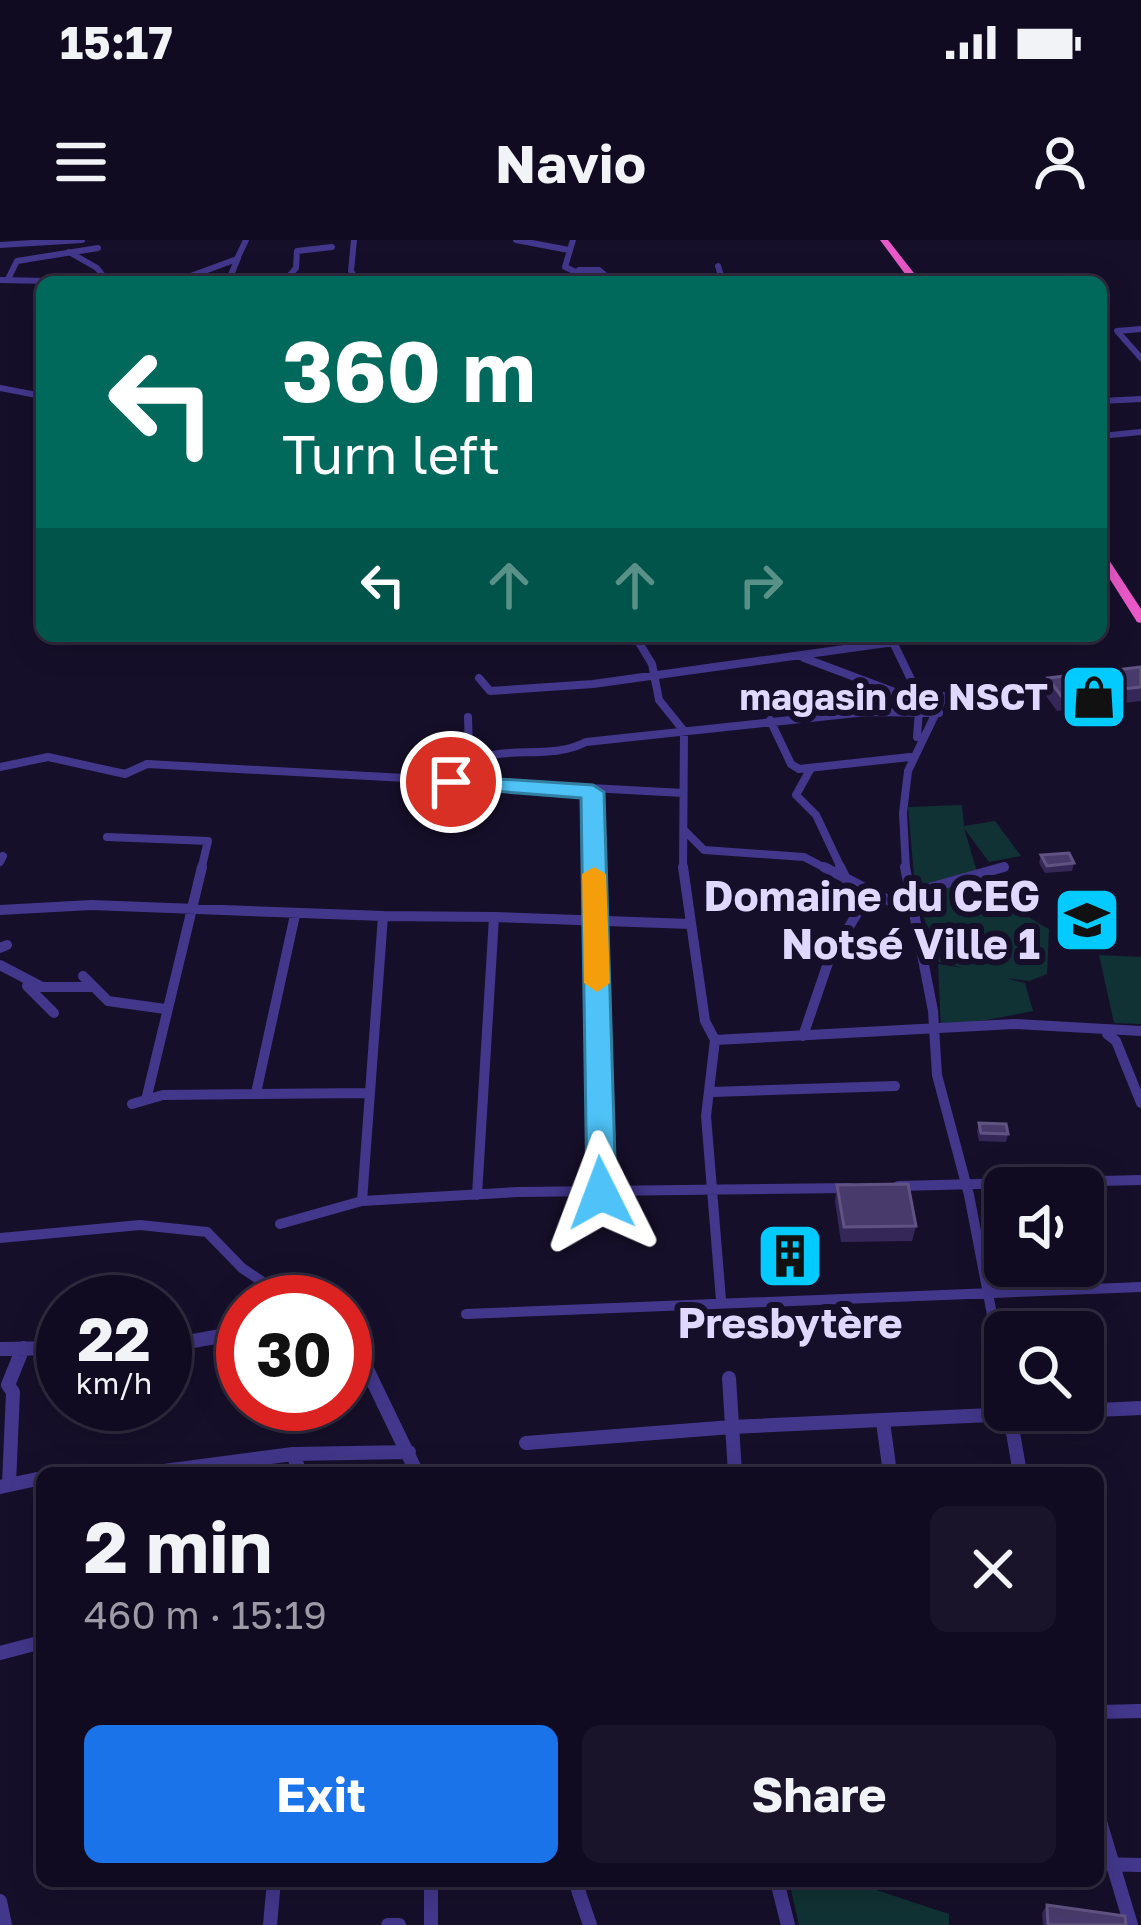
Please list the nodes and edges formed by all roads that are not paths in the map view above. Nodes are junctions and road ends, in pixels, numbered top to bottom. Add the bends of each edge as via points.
1 (82, 240) edge
2 (246, 240) edge
3 (353, 240) edge
4 (516, 240) edge
5 (573, 240) edge
6 (884, 240) edge
7 (53, 241) edge
8 (0, 245) edge
9 (98, 248) dead end
10 (332, 248) dead end
11 (569, 250) junction
12 (68, 252) junction
13 (238, 258) junction
14 (718, 266) dead end
15 (578, 270) junction
16 (104, 276) edge
17 (190, 276) edge
18 (230, 276) edge
19 (289, 276) edge
20 (354, 276) edge
21 (588, 276) edge
22 (606, 276) edge
23 (721, 276) edge
24 (911, 276) edge
25 (4, 280) edge
26 (36, 281) edge
27 (1141, 329) edge
28 (1107, 331) edge
29 (1117, 331) junction
30 (1141, 358) edge
31 (0, 388) edge
32 (36, 395) edge
33 (1141, 399) edge
34 (1107, 401) edge
35 (1141, 432) edge
36 (1107, 435) edge
37 (1107, 565) edge
38 (1141, 619) edge
39 (638, 642) edge
40 (877, 642) edge
41 (894, 642) edge
42 (801, 657) junction
43 (655, 675) junction
44 (479, 678) dead end
45 (944, 696) dead end
46 (907, 709) junction
47 (924, 711) junction
48 (939, 712) junction
49 (468, 717) dead end
50 (770, 721) junction
51 (684, 730) junction
52 (469, 750) dead end
53 (912, 751) junction
54 (0, 766) edge
55 (811, 768) junction
56 (451, 782) junction
57 (593, 792) junction
58 (682, 794) junction
59 (685, 831) junction
60 (107, 837) dead end
61 (1004, 867) dead end
62 (847, 881) junction
63 (911, 893) junction
64 (885, 902) junction
65 (0, 910) edge
66 (190, 910) junction
67 (913, 913) junction
68 (296, 915) junction
69 (383, 916) junction
70 (494, 916) junction
71 (597, 920) junction
72 (691, 924) junction
73 (0, 965) edge
74 (26, 985) junction
75 (165, 1009) junction
76 (54, 1013) dead end
77 (1141, 1031) edge
78 (936, 1032) junction
79 (1104, 1032) junction
80 (803, 1036) junction
81 (716, 1040) junction
82 (895, 1086) dead end
83 (712, 1092) junction
84 (368, 1093) junction
85 (256, 1094) junction
86 (146, 1100) junction
87 (1141, 1103) edge
88 (132, 1104) dead end
89 (1141, 1180) edge
90 (964, 1185) junction
91 (712, 1191) junction
92 (601, 1193) junction
93 (477, 1195) junction
94 (362, 1201) junction
95 (280, 1224) dead end
96 (0, 1238) edge
97 (252, 1275) edge
98 (1141, 1287) edge
99 (988, 1292) junction
100 (721, 1300) junction
101 (991, 1311) edge
102 (466, 1314) dead end
103 (0, 1348) edge
104 (23, 1348) junction
105 (36, 1348) edge
106 (729, 1378) dead end
107 (372, 1379) edge
108 (1141, 1408) edge
109 (1104, 1410) edge
110 (984, 1416) edge
111 (883, 1422) junction
112 (732, 1427) junction
113 (1013, 1431) edge
114 (526, 1443) dead end
115 (409, 1452) junction
116 (293, 1454) junction
117 (194, 1467) edge
118 (298, 1467) edge
119 (414, 1467) edge
120 (735, 1467) edge
121 (889, 1467) edge
122 (1019, 1467) edge
123 (36, 1479) edge
124 (5, 1485) edge
125 (36, 1644) edge
126 (0, 1653) edge
127 (1104, 1712) edge
128 (1141, 1712) edge
129 (1106, 1865) edge
130 (1141, 1865) edge
131 (274, 1887) edge
132 (430, 1887) edge
133 (577, 1887) edge
134 (778, 1887) edge
135 (0, 1901) edge
136 (276, 1921) edge
137 (427, 1922) edge
138 (5, 1925) edge
139 (388, 1925) edge
140 (400, 1925) edge
141 (590, 1925) edge
142 (788, 1925) edge
143 (1132, 1925) edge

1 - 7 street
2 - 13 street
3 - 20 street
4 - 11 street
5 - 11 street
6 - 24 highway
7 - 8 street
7 - 12 street
9 - 12 street
10 - 19 street via 297,251
11 - 15 street via 565,267
12 - 16 street
12 - 25 street via 17,261
13 - 17 street
13 - 18 street
14 - 23 street
15 - 21 street
15 - 22 street
25 - 26 street
27 - 29 street
28 - 29 street
29 - 30 street
31 - 32 street
33 - 34 street
35 - 36 street
37 - 38 highway
39 - 43 street
40 - 42 street
41 - 47 street
42 - 43 street
42 - 46 street via 900,694
43 - 44 street via 490,692
43 - 51 street via 659,700
45 - 48 street
46 - 47 street
46 - 50 street
47 - 48 street
47 - 53 street
48 - 53 street
49 - 52 street
50 - 51 street
50 - 55 street via 791,764
51 - 56 street via 480,756
51 - 58 street
53 - 55 street
53 - 63 street via 904,816
54 - 56 street via 48,758 125,775 147,764
55 - 62 street via 796,795 816,815
56 - 57 street
57 - 58 street
57 - 71 street
58 - 59 street
59 - 62 street via 704,850 804,857
59 - 72 street
60 - 66 street via 208,841
61 - 63 street
62 - 64 street
63 - 64 street
63 - 67 street
64 - 67 street
64 - 80 street via 855,914
65 - 66 street
66 - 68 street
66 - 75 street
67 - 78 street
68 - 69 street
68 - 85 street
69 - 70 street
69 - 84 street
70 - 71 street
70 - 93 street
71 - 72 street
71 - 92 street
72 - 81 street via 704,1021
73 - 74 street
74 - 75 street via 74,991 86,981 108,1001
74 - 76 street
75 - 86 street
77 - 79 street
78 - 79 street via 1014,1024
78 - 80 street
78 - 90 street via 939,1084
79 - 87 street via 1116,1041
80 - 81 street
81 - 83 street
82 - 83 street
83 - 91 street
84 - 85 street
84 - 94 street
85 - 86 street
86 - 88 street
89 - 90 street
90 - 91 street
90 - 99 street
91 - 92 street
91 - 100 street
92 - 93 street
93 - 94 street
94 - 95 street
96 - 97 street via 140,1225 207,1232
98 - 99 street
99 - 100 street
99 - 101 street
100 - 102 street
103 - 104 street
104 - 105 street
104 - 124 street via 8,1385
106 - 112 street
107 - 115 street
108 - 109 street
110 - 111 street
111 - 112 street
111 - 121 street
112 - 114 street
112 - 120 street
113 - 122 street
115 - 116 street
115 - 119 street
116 - 117 street
116 - 118 street
123 - 124 street
125 - 126 street
127 - 128 street
129 - 130 street
129 - 143 street
131 - 136 street
132 - 137 street
133 - 141 street
134 - 142 street
135 - 138 street
139 - 140 street

